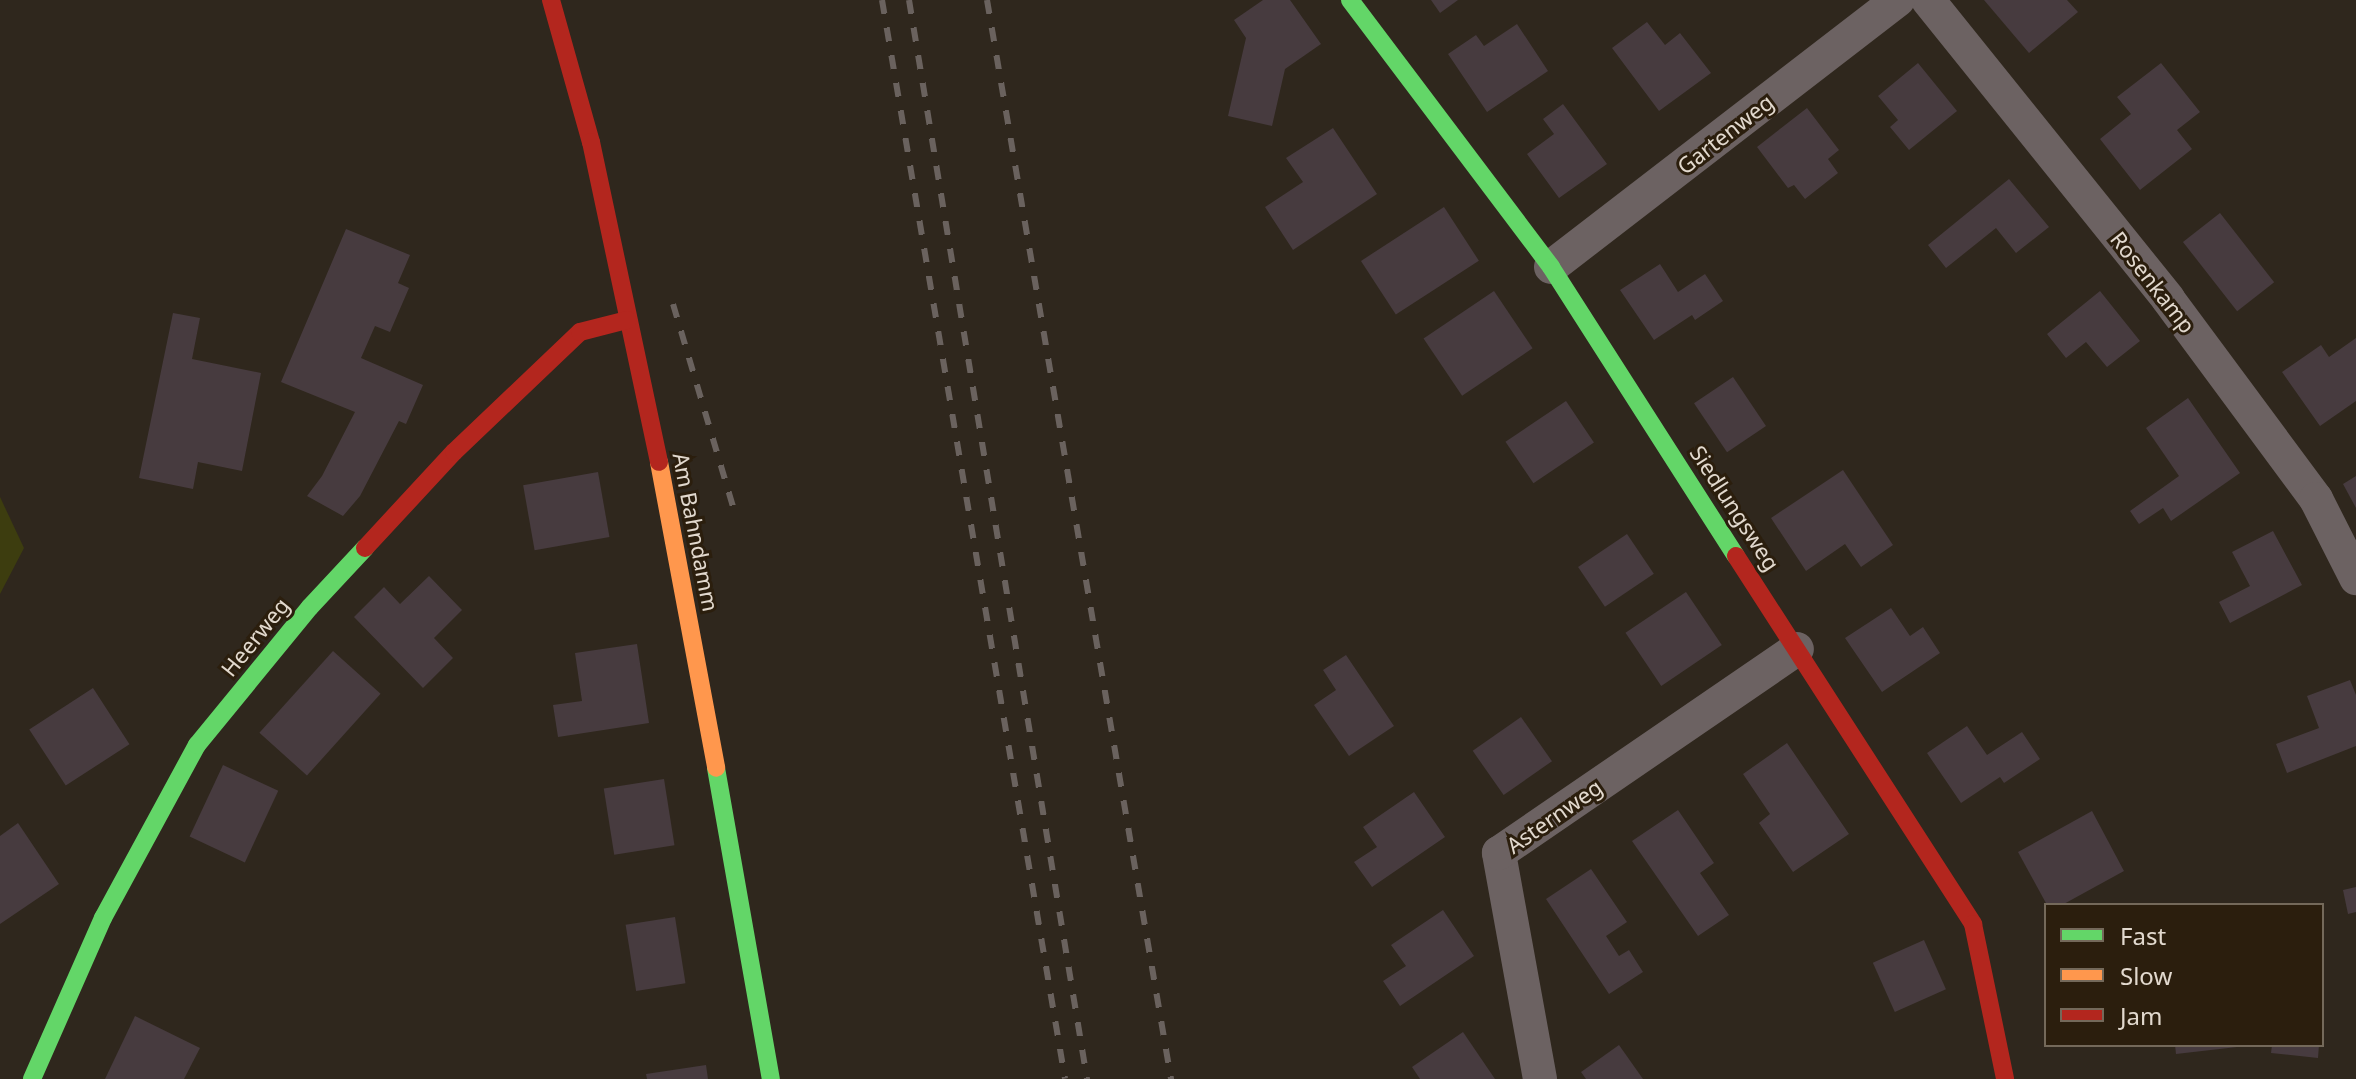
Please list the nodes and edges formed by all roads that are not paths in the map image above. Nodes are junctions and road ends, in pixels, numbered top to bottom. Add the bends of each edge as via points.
1 (551, 0) edge
2 (1350, 0) edge
3 (1898, 0) edge
4 (1928, 0) edge
5 (1551, 267) junction
6 (627, 320) junction
7 (2356, 578) edge
8 (1797, 649) junction
9 (32, 1079) edge
10 (771, 1079) edge
11 (1540, 1079) edge
12 (2005, 1079) edge

1 - 6 street, Am Bahndamm via 591,142
2 - 5 street, Siedlungsweg
3 - 5 street, Gartenweg
4 - 7 street, Rosenkamp via 2168,299 2316,499
5 - 8 street, Siedlungsweg
6 - 9 street, Heerweg via 580,332 454,452 310,607 197,745 103,918
6 - 10 street, Am Bahndamm via 673,529
8 - 11 street, Asternweg via 1499,853
8 - 12 street, Siedlungsweg via 1973,924

